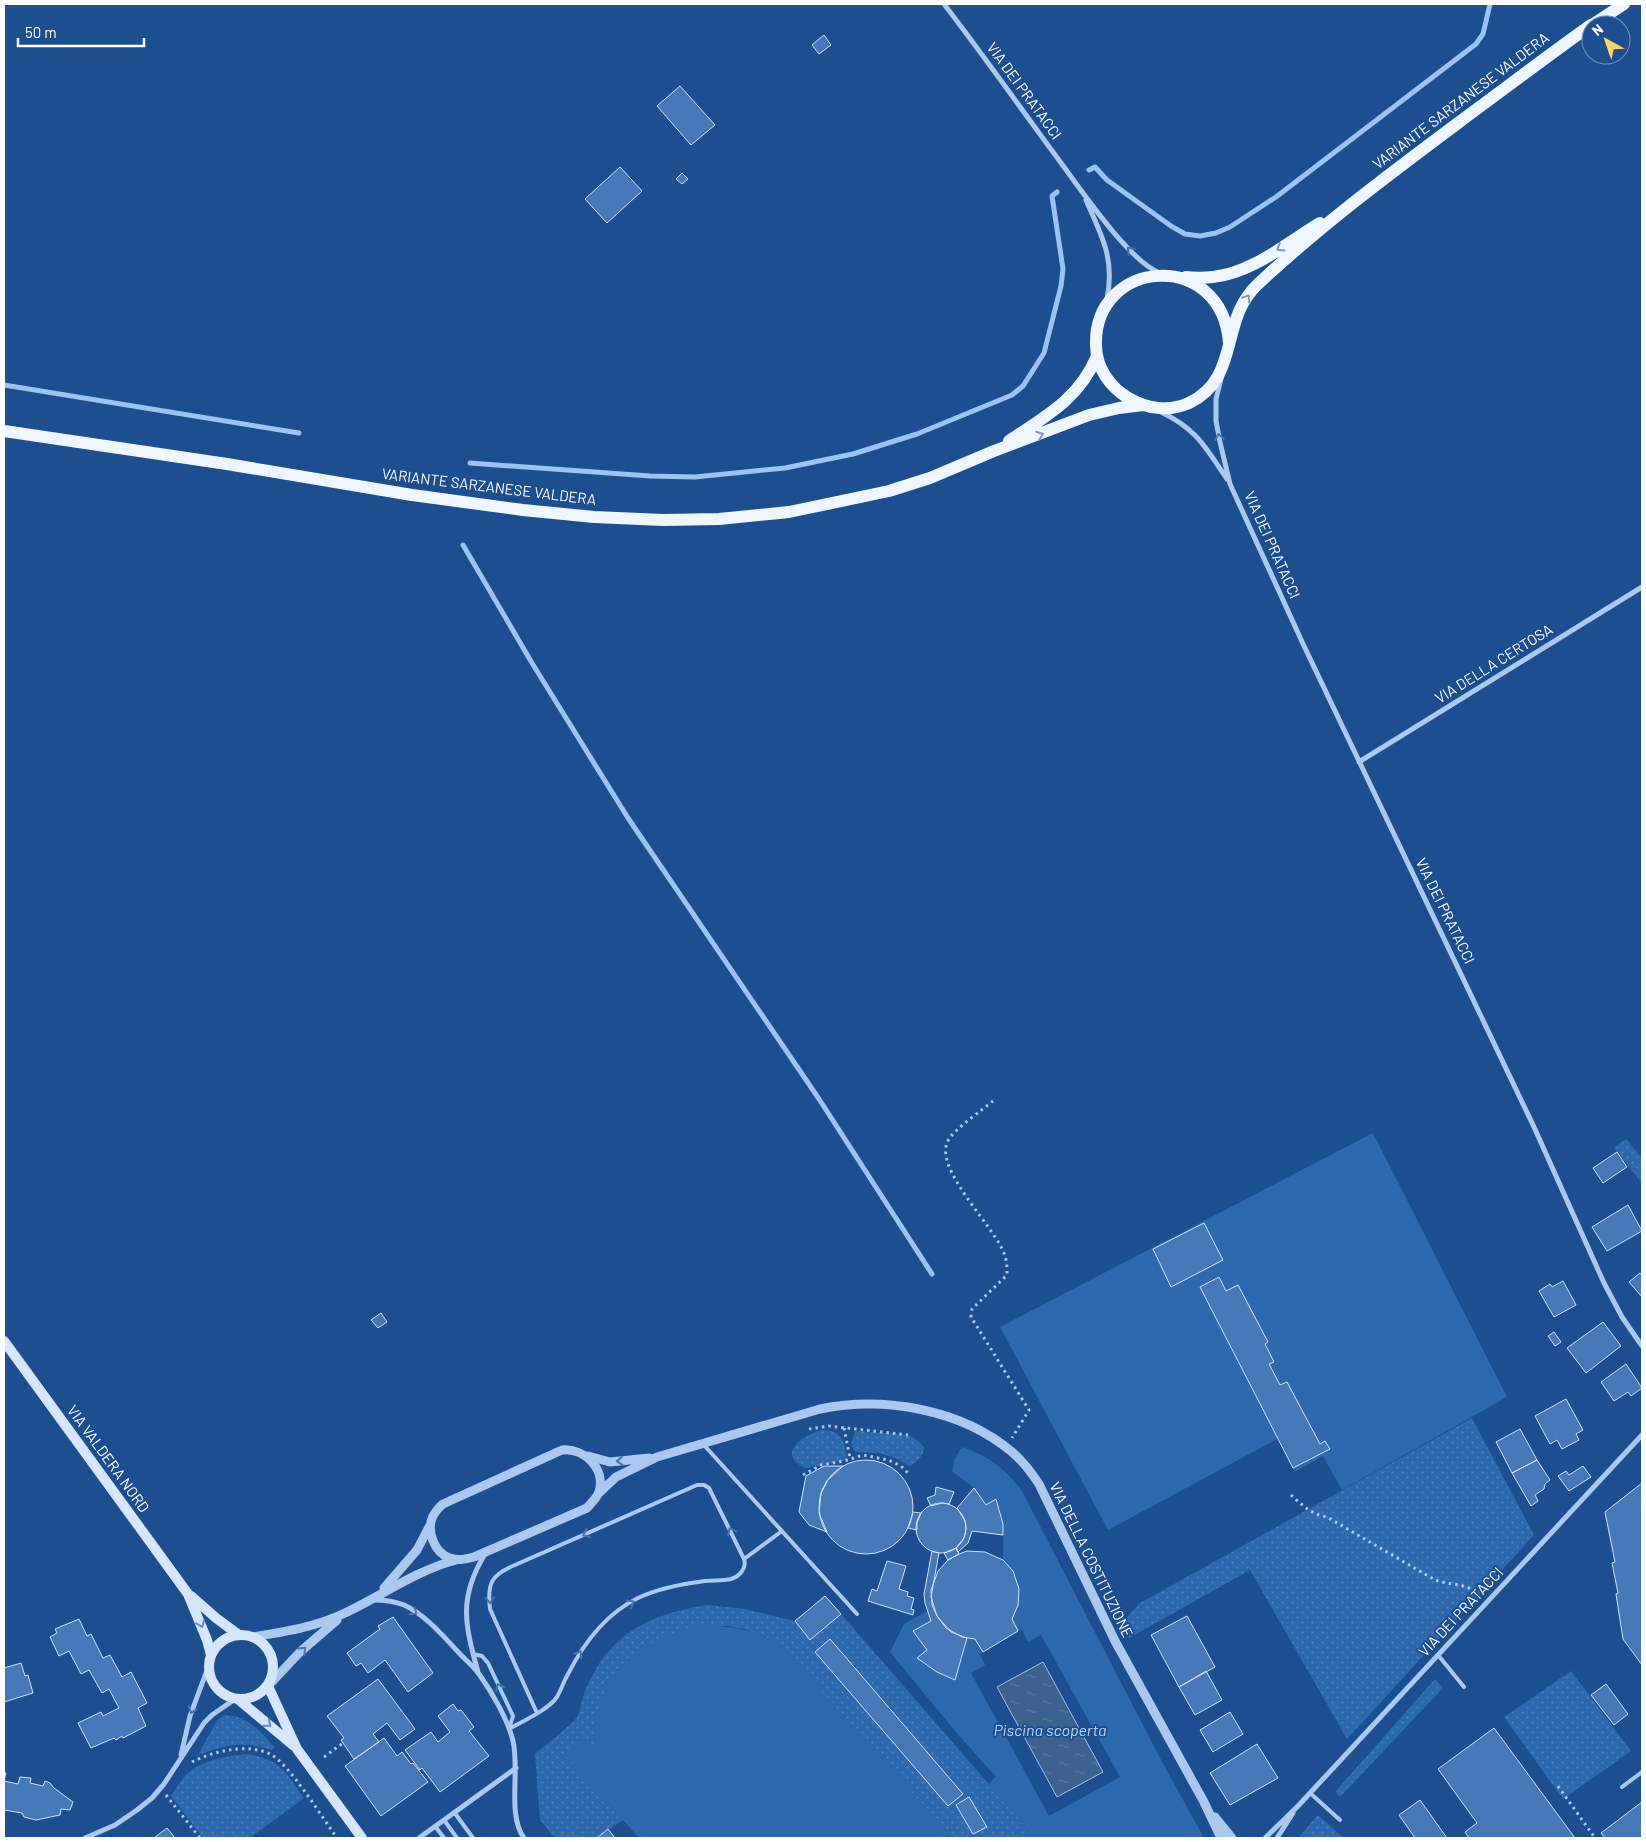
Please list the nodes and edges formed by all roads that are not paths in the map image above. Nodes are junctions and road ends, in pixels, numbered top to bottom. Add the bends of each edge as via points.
1 (944, 4) edge
2 (1624, 4) edge
3 (1607, 15) edge
4 (1581, 32) edge
5 (1082, 193) junction
6 (1351, 203) junction
7 (1173, 276) junction
8 (1105, 308) junction
9 (1229, 343) junction
10 (1097, 356) junction
11 (1225, 364) junction
12 (1147, 406) junction
13 (4, 431) edge
14 (994, 451) junction
15 (1230, 484) junction
16 (1642, 587) edge
17 (1359, 762) junction
18 (4, 1341) edge
19 (1642, 1346) edge
20 (1642, 1435) edge
21 (703, 1444) junction
22 (584, 1454) junction
23 (656, 1457) junction
24 (599, 1493) junction
25 (430, 1525) junction
26 (782, 1531) junction
27 (487, 1551) junction
28 (744, 1559) junction
29 (457, 1560) junction
30 (188, 1594) junction
31 (379, 1594) junction
32 (368, 1600) junction
33 (346, 1613) junction
34 (857, 1614) dead end
35 (239, 1635) junction
36 (252, 1637) junction
37 (473, 1654) junction
38 (1438, 1655) junction
39 (210, 1660) junction
40 (478, 1673) junction
41 (268, 1685) junction
42 (1464, 1687) dead end
43 (237, 1699) junction
44 (537, 1713) junction
45 (509, 1729) junction
46 (297, 1749) junction
47 (180, 1758) junction
48 (516, 1768) junction
49 (1642, 1772) edge
50 (1622, 1787) dead end
51 (1310, 1793) junction
52 (1204, 1802) junction
53 (1298, 1806) junction
54 (454, 1812) junction
55 (444, 1820) junction
56 (1340, 1820) dead end
57 (436, 1826) junction
58 (423, 1837) edge
59 (85, 1838) edge
60 (362, 1838) edge
61 (444, 1838) edge
62 (457, 1838) edge
63 (473, 1838) edge
64 (524, 1838) edge
65 (1221, 1838) edge
66 (1232, 1838) edge
67 (1265, 1838) edge
68 (1277, 1838) edge

1 - 5 street, VIA DEI PRATACCI
2 - 3 main road, VARIANTE SARZANESE VALDERA
4 - 6 main road, VARIANTE SARZANESE VALDERA
7 -> 5 street, VIA DEI PRATACCI via 1154,271 1129,250
5 - 8 street, VIA DEI PRATACCI via 1108,254 1110,284
6 -> 7 main road, VARIANTE SARZANESE VALDERA via 1243,268 1215,277
9 -> 6 main road, VARIANTE SARZANESE VALDERA via 1249,294
7 - 8 main road via 1150,277 1131,283
7 - 9 main road via 1200,287 1216,302 1228,330
8 - 10 main road via 1098,327
9 - 11 main road
10 - 12 main road via 1111,384 1128,398
10 - 14 main road, VARIANTE SARZANESE VALDERA via 1070,398
11 - 12 main road via 1218,379 1201,396 1179,406
15 -> 11 street, VIA DEI PRATACCI via 1216,409
14 -> 12 main road, VARIANTE SARZANESE VALDERA via 1104,411
12 - 15 street, VIA DEI PRATACCI via 1190,428
13 - 14 main road, VARIANTE SARZANESE VALDERA via 523,510 594,518 663,520 754,517 838,503 906,486
15 - 17 street, VIA DEI PRATACCI
16 - 17 street, VIA DELLA CERTOSA
17 - 19 street, VIA DEI PRATACCI via 1534,1127 1604,1283
18 - 30 main road, VIA VALDERA NORD
20 - 38 street, VIA DEI PRATACCI
21 - 23 street, VIA DELLA COSTITUZIONE
21 - 26 lane
21 - 52 street, VIA DELLA COSTITUZIONE via 820,1409 870,1403 948,1417 990,1436 1007,1448 1024,1464 1046,1496 1115,1641
23 -> 22 street, VIA DELLA COSTITUZIONE via 610,1462
22 - 24 street via 598,1471
22 - 25 street, VIA DELLA COSTITUZIONE via 569,1450 555,1453 450,1500 437,1509
23 - 24 street, VIA DELLA COSTITUZIONE via 616,1477
24 - 27 street, VIA DELLA COSTITUZIONE via 587,1508
25 - 29 street via 439,1550
25 - 31 street, VIA DELLA COSTITUZIONE via 417,1550
26 - 28 lane
26 - 34 lane
27 - 29 street, VIA DELLA COSTITUZIONE
27 - 37 street via 472,1577 468,1594 467,1633
44 -> 28 lane via 556,1698 593,1634 616,1612 638,1598 664,1588 731,1579 743,1570
28 -> 44 lane via 709,1488 700,1484 500,1571 490,1584 490,1609
29 - 31 street, VIA DELLA COSTITUZIONE via 423,1571
30 - 35 main road, VIA VALDERA NORD
30 -> 39 main road, VIA VALDERA NORD via 208,1640
31 - 32 street
32 - 33 street
32 -> 40 street via 388,1600 409,1608 430,1623
33 - 36 street via 308,1627
41 -> 33 street via 314,1638
35 - 36 main road, VIA VALDERA NORD
35 - 39 main road via 220,1643
36 - 41 main road via 264,1643 273,1660 273,1673
37 - 40 street
45 -> 37 lane via 513,1716 488,1664 482,1656
38 - 42 lane
38 - 51 street, VIA DEI PRATACCI
39 - 43 main road, VIA VALDERA NORD via 210,1676 215,1686
39 -> 47 street via 190,1716
40 - 45 street
41 - 43 main road via 257,1696
41 - 46 main road
43 -> 46 main road, VIA VALDERA NORD
43 - 47 street via 208,1719
44 - 45 lane
45 - 48 street
46 - 60 main road
47 - 59 street via 160,1789 137,1810
48 - 54 street
48 - 64 street via 516,1816
49 - 50 lane
51 - 53 street, VIA DEI PRATACCI
51 - 56 lane
52 - 65 street, VIA DELLA COSTITUZIONE
52 - 66 street, VIA DELLA COSTITUZIONE
53 - 67 street, VIA DEI PRATACCI
53 - 68 street, VIA DEI PRATACCI
54 - 55 street
54 - 63 lane
55 - 57 street
55 - 62 lane
57 - 58 street
57 - 61 lane

